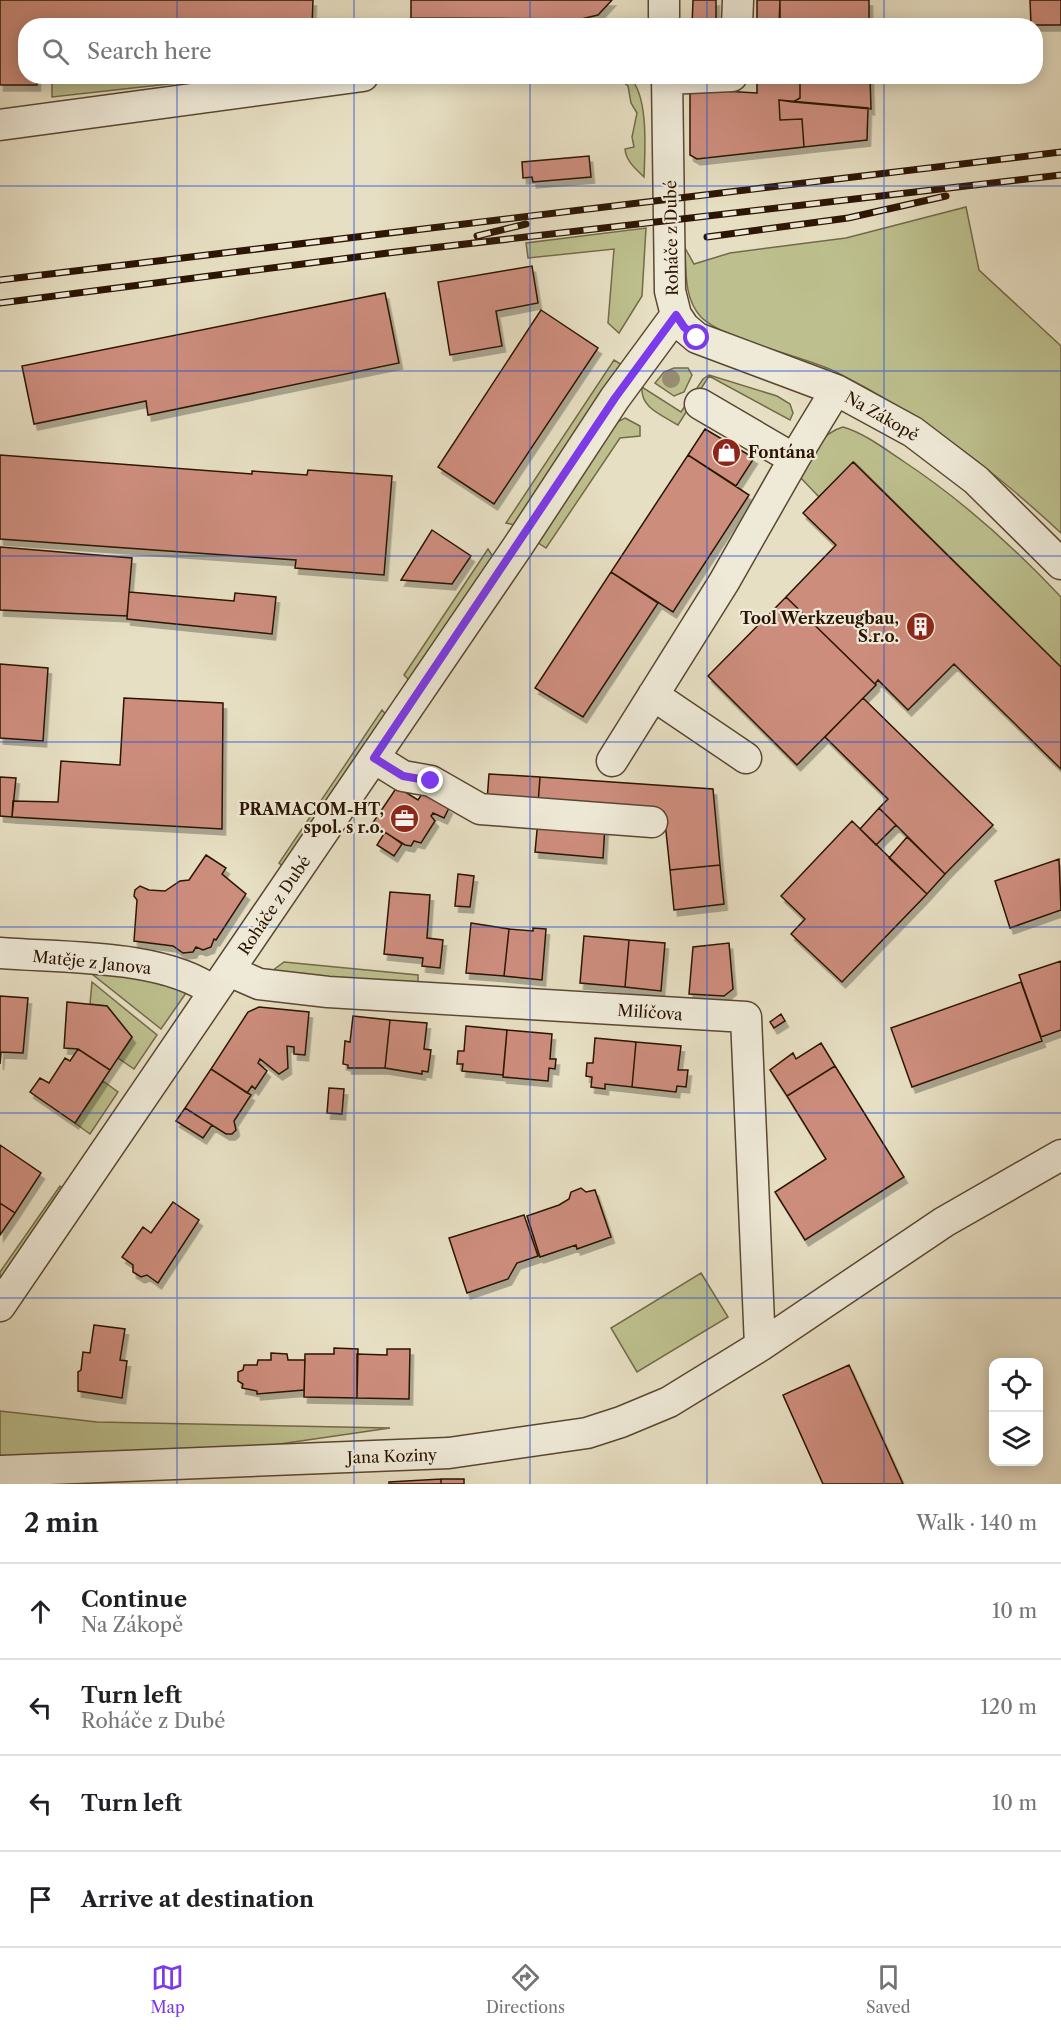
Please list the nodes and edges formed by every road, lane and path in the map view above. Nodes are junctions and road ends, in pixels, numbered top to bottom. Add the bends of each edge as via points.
1 (664, 0) edge
2 (738, 0) edge
3 (664, 18) edge
4 (737, 18) edge
5 (304, 84) edge
6 (667, 84) edge
7 (0, 125) edge
8 (676, 315) junction
9 (836, 390) junction
10 (700, 404) dead end
11 (794, 459) junction
12 (1061, 564) edge
13 (653, 695) junction
14 (374, 758) junction
15 (746, 758) dead end
16 (612, 761) dead end
17 (652, 822) dead end
18 (0, 953) edge
19 (222, 982) junction
20 (1061, 1155) edge
21 (2, 1301) edge
22 (760, 1346) junction
23 (0, 1471) edge

1 - 3 street
2 - 4 street
5 - 7 street
6 - 8 street, Roháče z Dubé via 669,277
8 - 9 street, Na Zákopě via 690,332 713,346
8 - 14 street, Roháče z Dubé via 615,398
9 - 11 street
9 - 12 street, Na Zákopě via 913,432 976,480
10 - 11 street
11 - 13 street
13 - 15 street
13 - 16 street
14 - 17 street via 403,776 431,781 480,809
14 - 19 street, Roháče z Dubé
18 - 19 street, Matěje z Janova via 131,963
19 - 21 street, Roháče z Dubé
19 - 22 street, Milíčova via 746,1017
20 - 22 street, Jana Koziny via 944,1222
22 - 23 street, Jana Koziny via 669,1402 621,1422 587,1433 509,1446 449,1453

